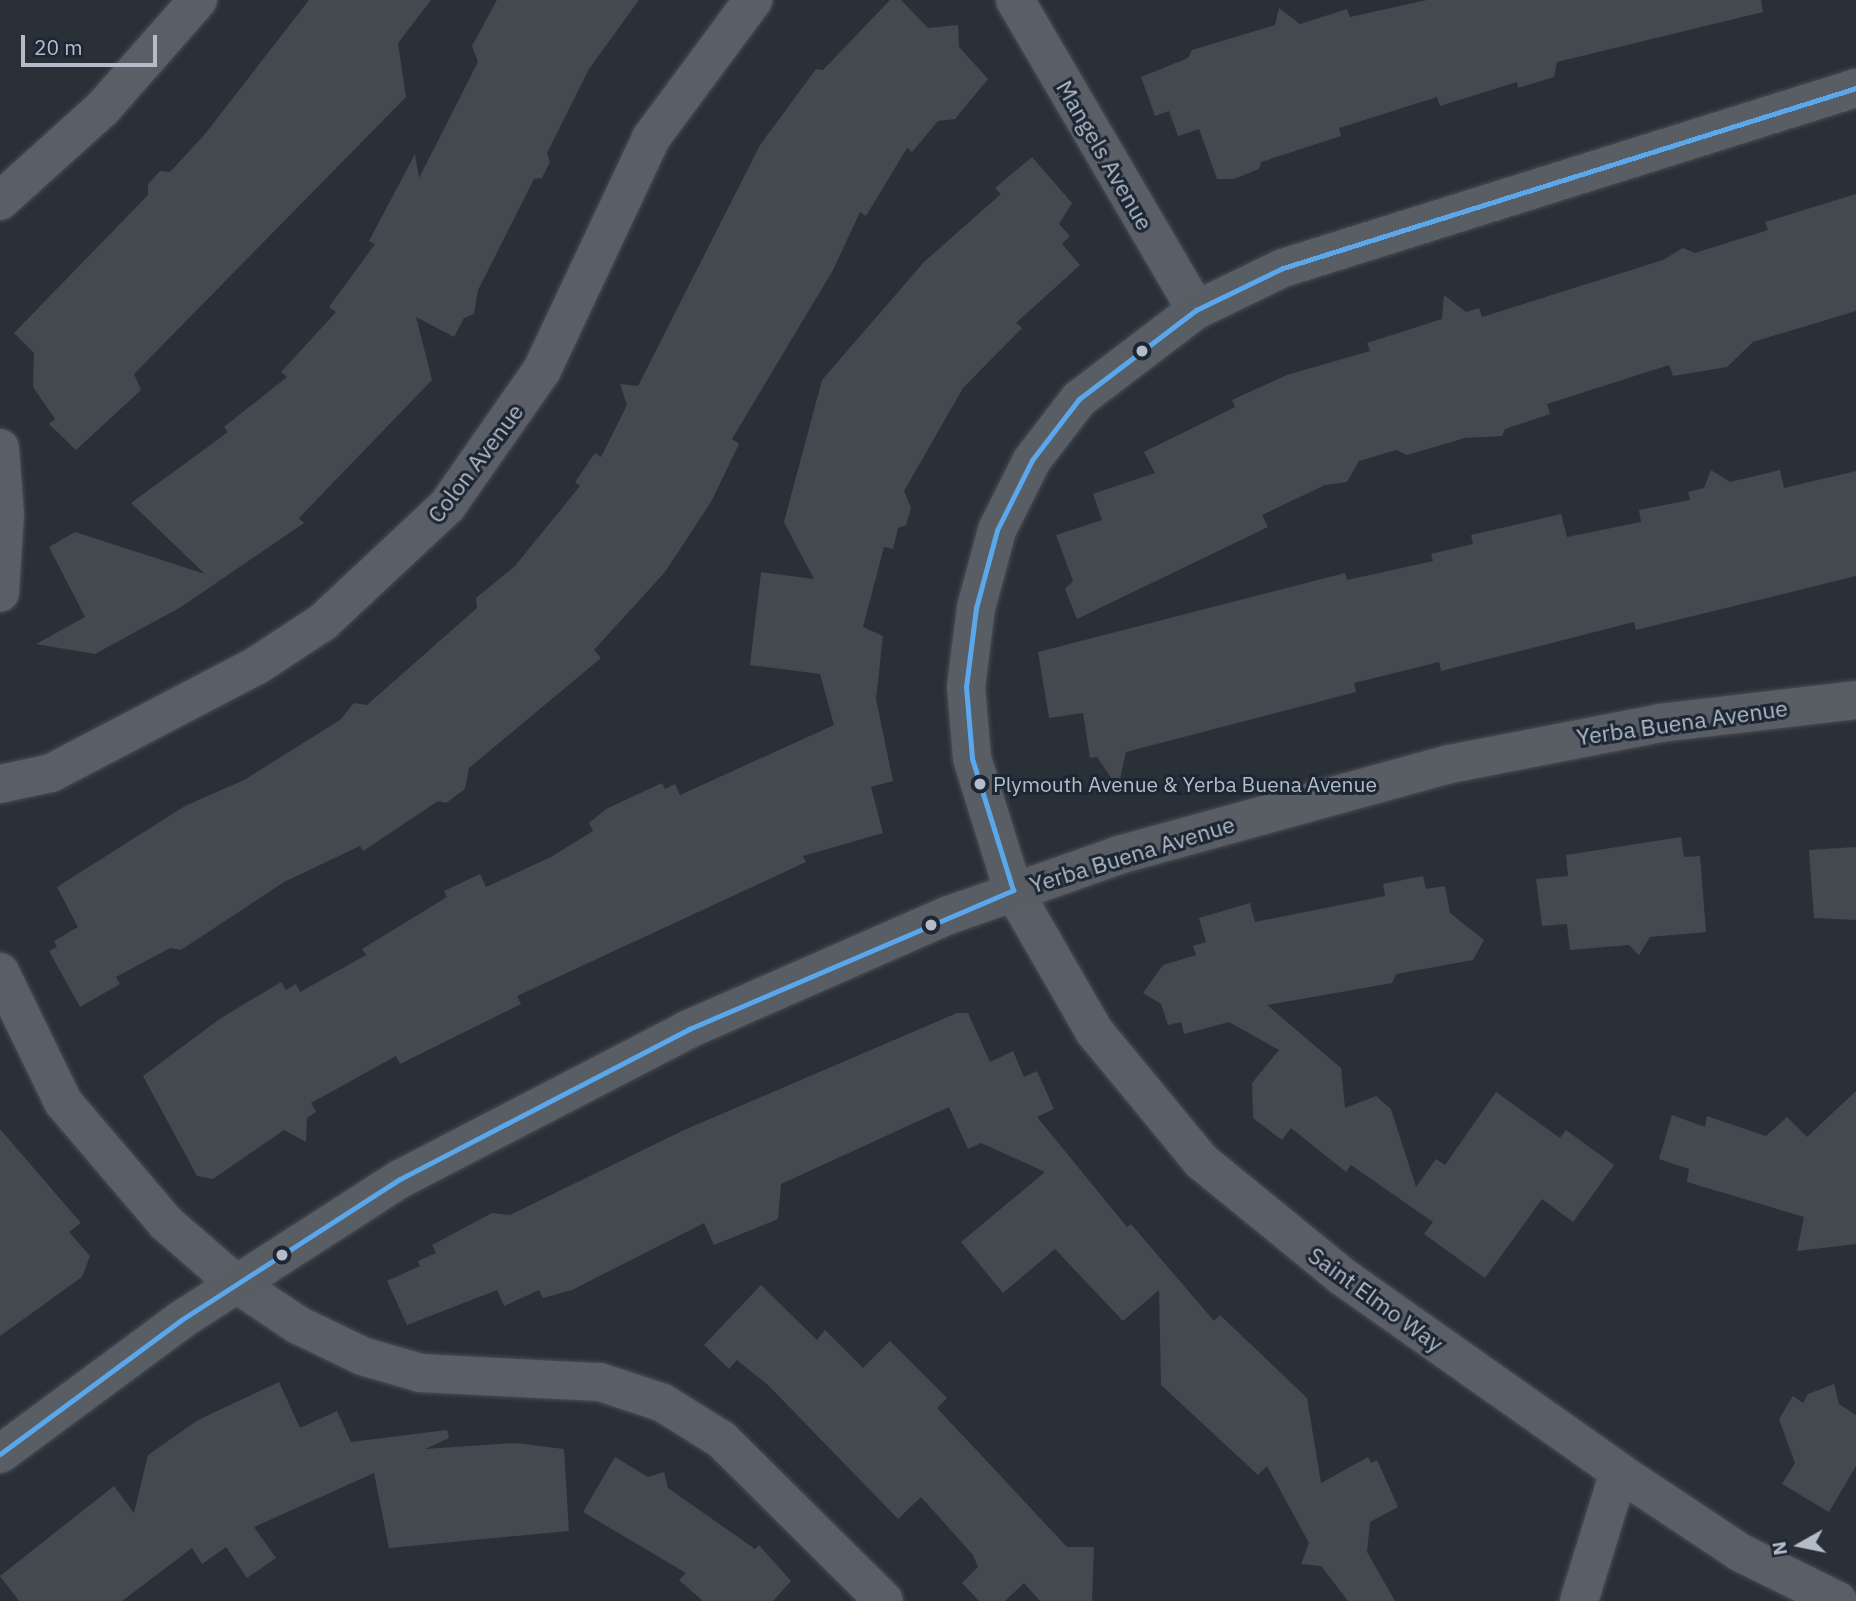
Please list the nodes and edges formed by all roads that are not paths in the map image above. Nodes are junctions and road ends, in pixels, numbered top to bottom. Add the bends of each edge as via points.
1 (198, 0) edge
2 (753, 0) edge
3 (1015, 0) edge
4 (1856, 88) edge
5 (0, 201) edge
6 (1196, 310) junction
7 (0, 448) edge
8 (0, 593) edge
9 (1856, 700) edge
10 (0, 784) edge
11 (1013, 890) junction
12 (0, 972) edge
13 (235, 1283) junction
14 (0, 1454) edge
15 (1619, 1472) junction
16 (884, 1601) edge
17 (1579, 1601) edge
18 (1838, 1601) edge

1 - 5 street via 103,108
2 - 10 street, Colon Avenue via 651,138 542,370 447,506 323,622 256,666 51,773
3 - 6 street, Mangels Avenue
4 - 6 street via 1370,236
6 - 11 street via 1079,399 1032,460 998,530 976,608 966,687 972,758
7 - 8 street via 5,514
9 - 11 street, Yerba Buena Avenue via 1661,723 1450,764
11 - 13 street, Yerba Buena Avenue via 799,979 589,1079 400,1180
11 - 15 street, Saint Elmo Way via 1094,1031 1201,1161 1343,1278
12 - 13 street via 62,1102 166,1223
13 - 14 street, Yerba Buena Avenue
13 - 16 street via 319,1336 420,1373 600,1382 663,1404 722,1440
15 - 17 street
15 - 18 street, Saint Elmo Way via 1741,1553

